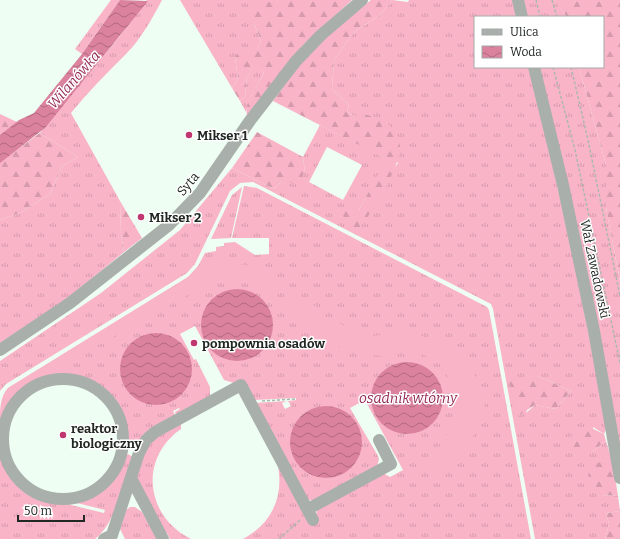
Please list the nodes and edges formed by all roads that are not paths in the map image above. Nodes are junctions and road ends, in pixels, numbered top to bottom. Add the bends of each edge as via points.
1 (362, 0) edge
2 (518, 0) edge
3 (522, 16) edge
4 (534, 68) edge
5 (0, 350) edge
6 (379, 440) dead end
7 (124, 447) junction
8 (139, 453) junction
9 (131, 478) junction
10 (620, 478) edge
11 (110, 538) edge
12 (163, 539) edge

1 - 5 street, Syta via 321,35 296,61 249,122 200,193 169,225 70,303
2 - 3 street
4 - 10 street, Wał Zawadowski via 563,185 594,331
6 - 8 street via 391,464 308,516 241,385 155,432 146,440
7 - 7 street via 119,464 110,479 96,491 79,498 50,498 28,489 15,476 6,461 4,425 20,396 34,386 60,379 82,382 97,389 116,409 123,430
7 - 8 street
8 - 9 street
9 - 11 street
9 - 12 street

